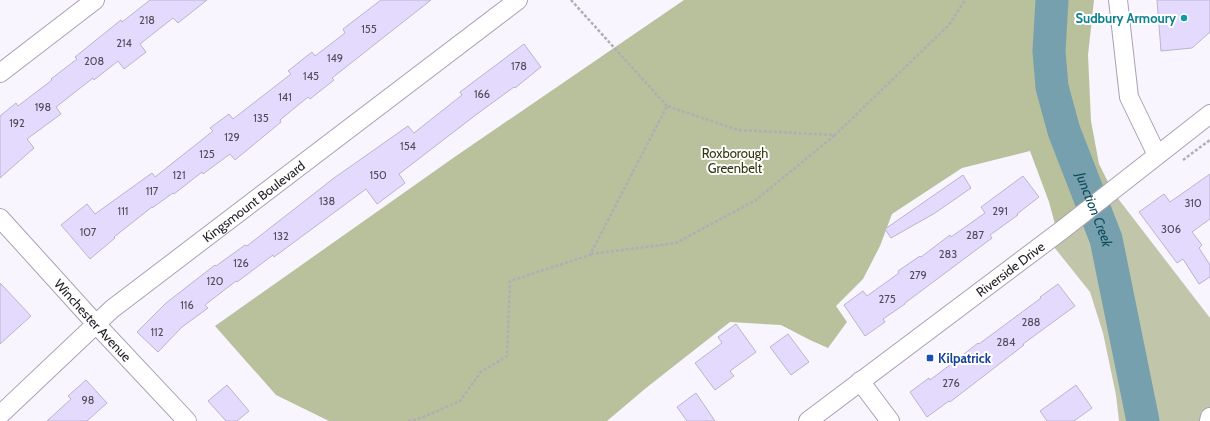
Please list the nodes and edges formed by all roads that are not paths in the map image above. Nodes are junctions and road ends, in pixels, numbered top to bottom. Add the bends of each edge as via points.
1 (95, 0) edge
2 (518, 0) edge
3 (1118, 0) edge
4 (0, 73) edge
5 (1210, 114) edge
6 (1157, 155) junction
7 (0, 218) edge
8 (96, 324) junction
9 (860, 381) junction
10 (0, 414) edge
11 (1210, 417) edge
12 (188, 421) edge
13 (808, 421) edge
14 (890, 421) edge
15 (1209, 421) edge

1 - 4 street
2 - 8 street, Kingsmount Boulevard via 112,309
3 - 6 street via 1128,97
5 - 6 street, Riverside Drive
6 - 9 street, Riverside Drive via 1062,230
7 - 8 street, Winchester Avenue
8 - 10 street, Kingsmount Boulevard
8 - 12 street, Winchester Avenue
9 - 13 street, Riverside Drive
9 - 14 street
11 - 15 street

